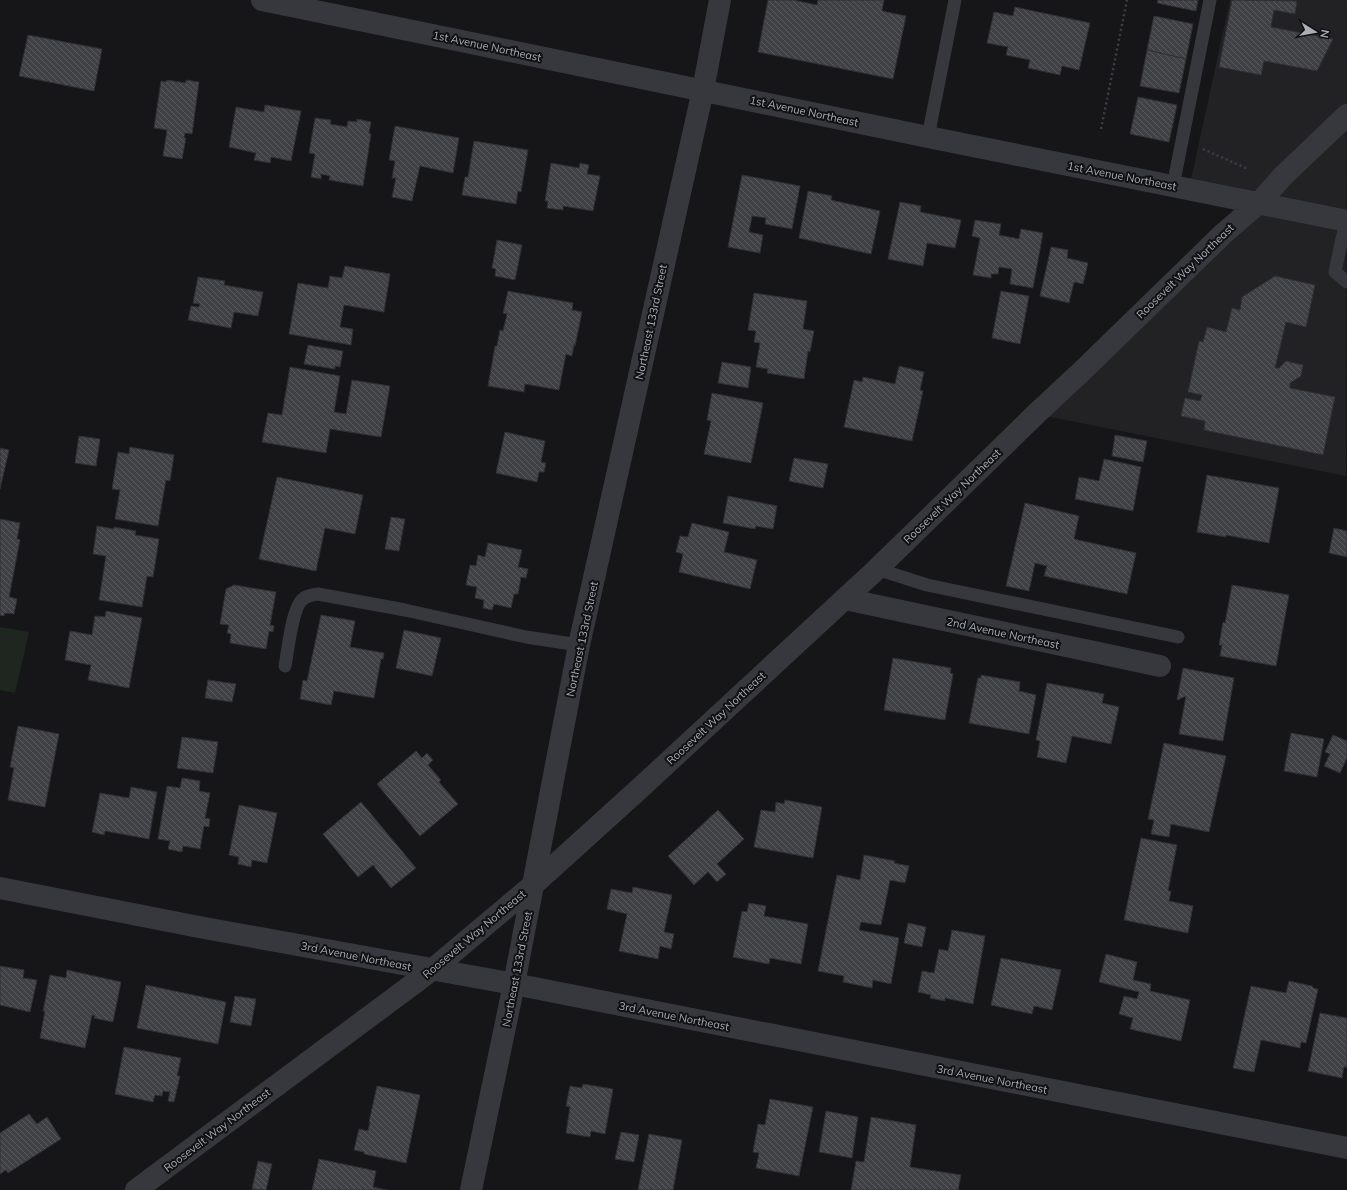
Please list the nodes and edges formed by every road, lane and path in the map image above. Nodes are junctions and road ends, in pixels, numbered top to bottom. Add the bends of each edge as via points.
1 (262, 0) edge
2 (720, 0) edge
3 (956, 0) edge
4 (1127, 0) edge
5 (1210, 0) edge
6 (323, 6) edge
7 (703, 90) junction
8 (1347, 115) edge
9 (1101, 129) dead end
10 (928, 137) junction
11 (1198, 148) dead end
12 (1248, 169) dead end
13 (1173, 186) junction
14 (1259, 202) junction
15 (1346, 221) edge
16 (1347, 282) edge
17 (878, 569) junction
18 (845, 599) junction
19 (1178, 637) dead end
20 (579, 645) junction
21 (285, 666) dead end
22 (1160, 666) dead end
23 (533, 885) junction
24 (0, 888) edge
25 (432, 970) junction
26 (514, 984) junction
27 (1347, 1148) edge
28 (136, 1190) edge
29 (471, 1190) edge

1 - 6 street, 1st Avenue Northeast
2 - 7 street, Northeast 133rd Street
3 - 10 lane
4 - 9 path
5 - 13 lane
6 - 7 street, 1st Avenue Northeast
7 - 10 street, 1st Avenue Northeast
7 - 20 street, Northeast 133rd Street
8 - 14 street, Roosevelt Way Northeast
10 - 13 street, 1st Avenue Northeast
11 - 12 path
13 - 14 street, 1st Avenue Northeast
14 - 15 street, 1st Avenue Northeast
14 - 17 street, Roosevelt Way Northeast via 1036,414
15 - 16 lane via 1335,272
17 - 18 street, Roosevelt Way Northeast
17 - 19 lane via 927,585
18 - 22 street, 2nd Avenue Northeast
18 - 23 street, Roosevelt Way Northeast
20 - 21 lane via 526,638 405,610 318,594 303,599 298,605
20 - 23 street, Northeast 133rd Street
23 - 25 street, Roosevelt Way Northeast
23 - 26 street, Northeast 133rd Street
24 - 25 street, 3rd Avenue Northeast
25 - 26 street, 3rd Avenue Northeast
25 - 28 street, Roosevelt Way Northeast
26 - 27 street, 3rd Avenue Northeast
26 - 29 street, Northeast 133rd Street

